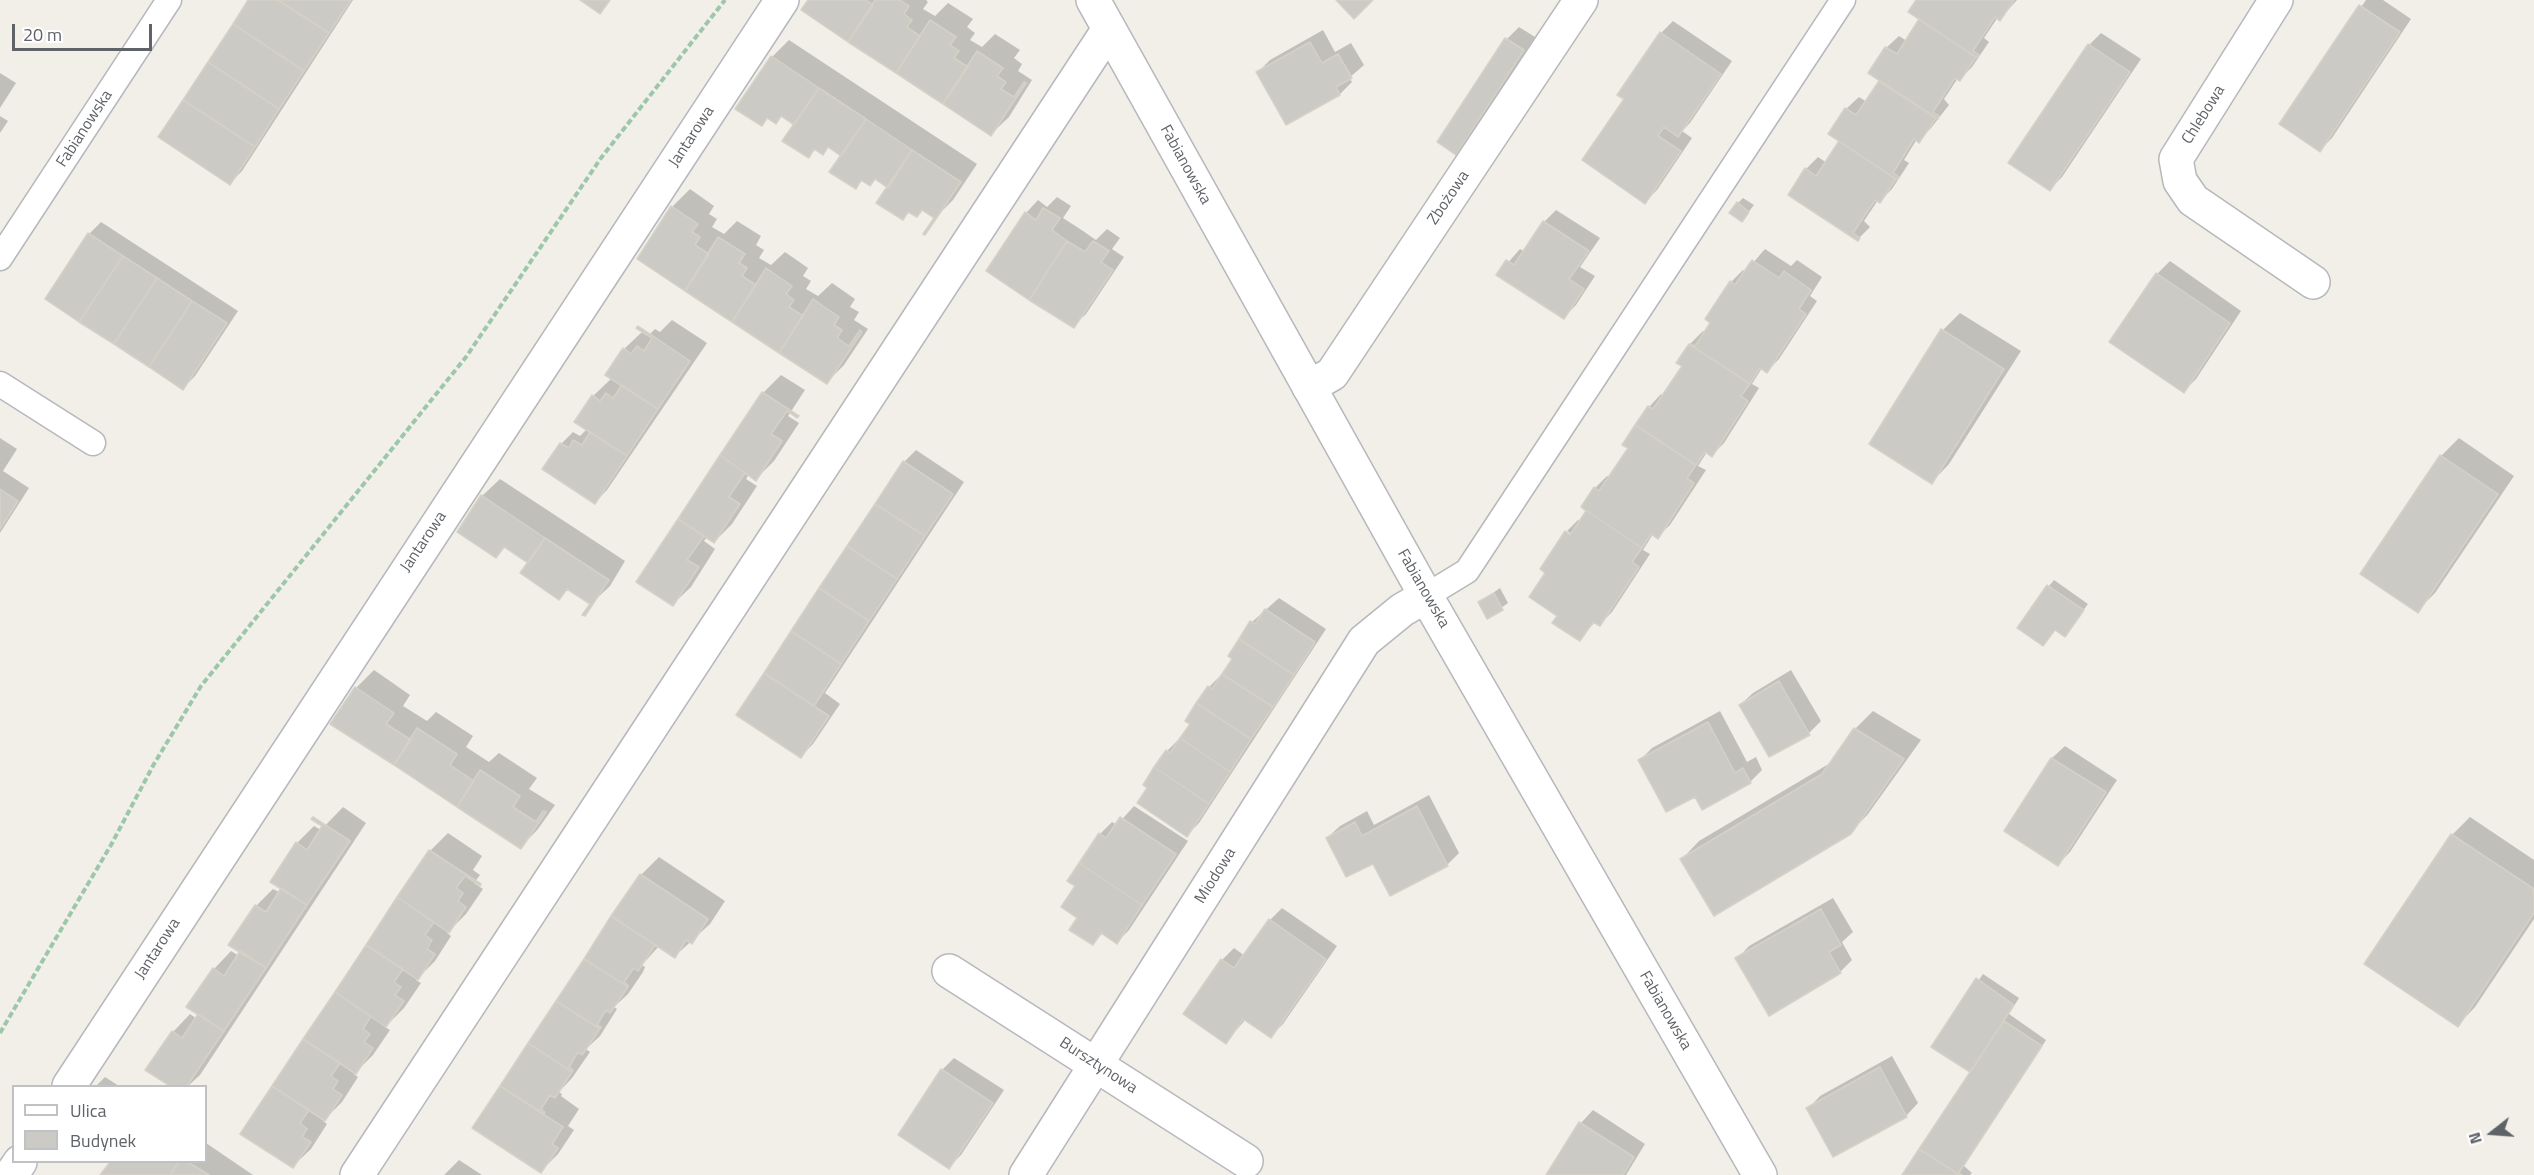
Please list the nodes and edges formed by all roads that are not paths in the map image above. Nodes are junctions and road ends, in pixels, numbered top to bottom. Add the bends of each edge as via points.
1 (170, 0) edge
2 (782, 0) edge
3 (1093, 0) edge
4 (1581, 0) edge
5 (1842, 0) edge
6 (2277, 0) edge
7 (1109, 29) junction
8 (0, 258) edge
9 (2313, 282) dead end
10 (0, 384) edge
11 (1309, 387) junction
12 (93, 443) dead end
13 (1426, 596) junction
14 (949, 971) dead end
15 (1097, 1065) junction
16 (70, 1085) edge
17 (1246, 1161) dead end
18 (357, 1175) edge
19 (1026, 1175) edge
20 (1760, 1175) edge

1 - 8 lane, Fabianowska
2 - 16 street, Jantarowa
3 - 7 street, Fabianowska
4 - 11 street, Zbożowa via 1332,374
5 - 13 lane via 1467,571
6 - 9 street, Chlebowa via 2176,159 2180,181 2193,200
7 - 11 street, Fabianowska
7 - 18 street
10 - 12 lane
11 - 13 street, Fabianowska
13 - 15 street, Miodowa via 1364,641
13 - 20 street, Fabianowska
14 - 15 street, Bursztynowa
15 - 17 street, Bursztynowa
15 - 19 street, Miodowa

